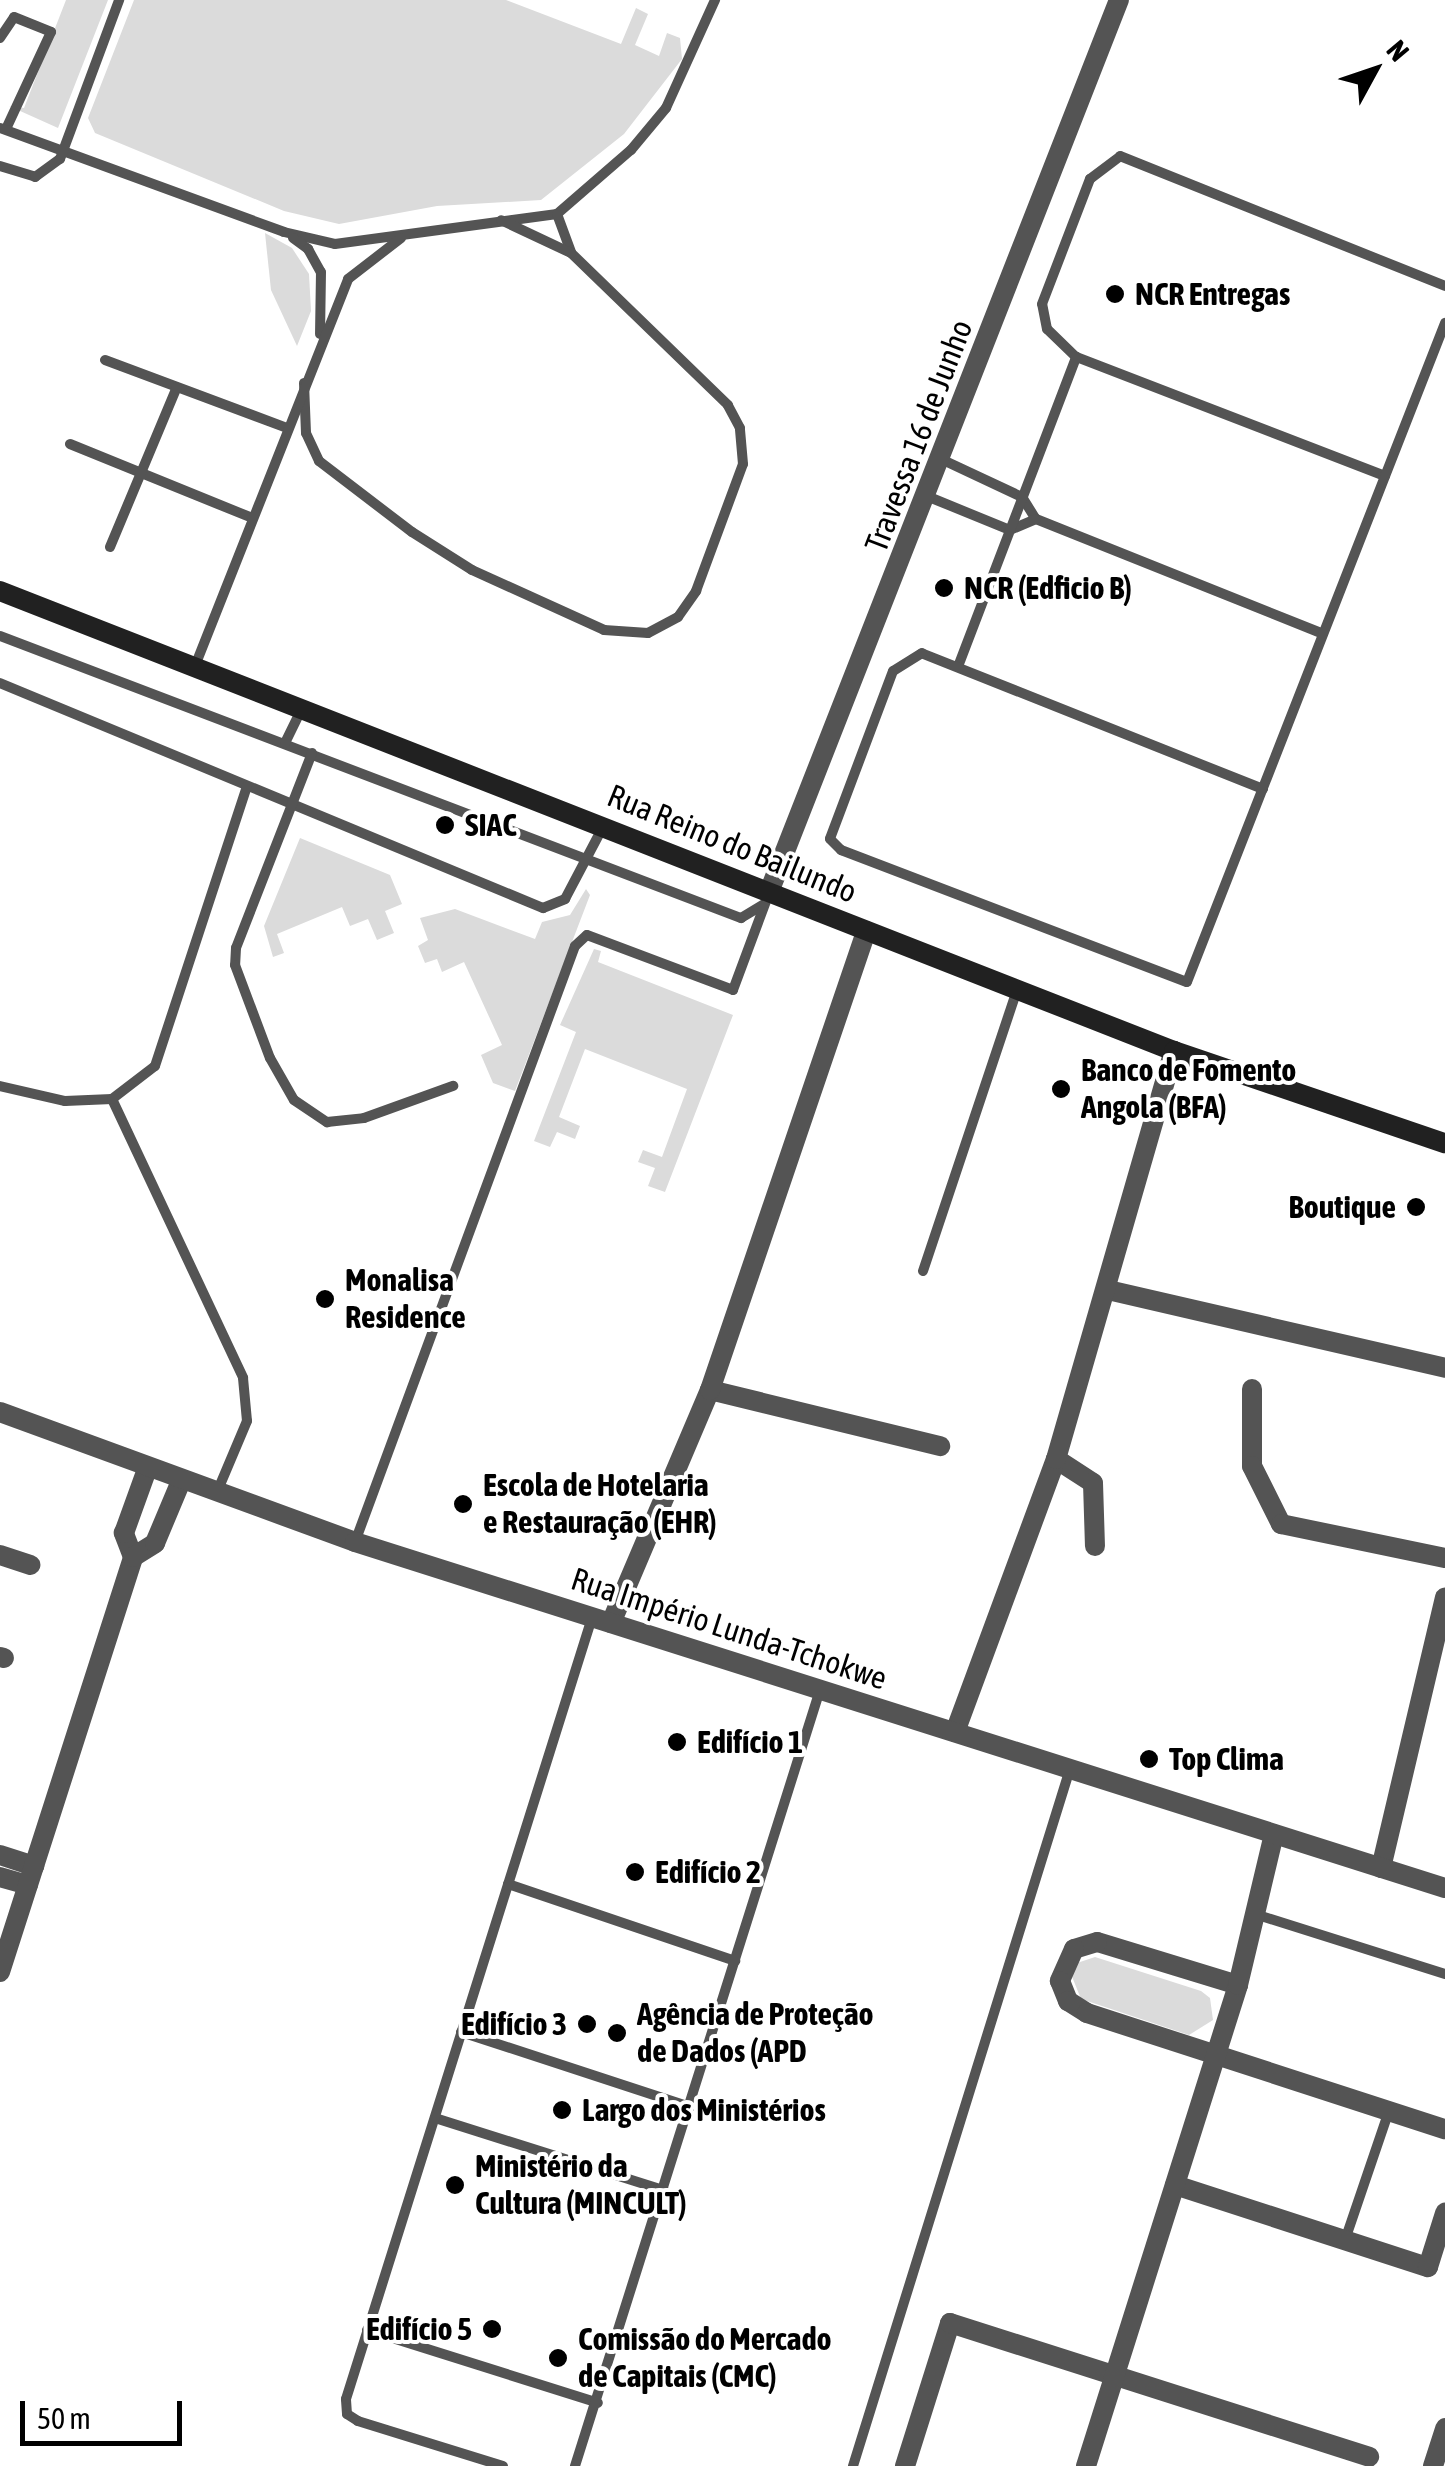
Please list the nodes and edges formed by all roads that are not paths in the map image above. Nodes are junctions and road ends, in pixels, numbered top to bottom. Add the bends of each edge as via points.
1 (119, 0) edge
2 (715, 0) edge
3 (1119, 0) edge
4 (0, 38) edge
5 (3, 128) edge
6 (63, 152) junction
7 (0, 166) edge
8 (542, 212) junction
9 (559, 219) junction
10 (501, 220) junction
11 (284, 232) junction
12 (411, 234) junction
13 (542, 236) junction
14 (338, 245) junction
15 (572, 253) junction
16 (320, 269) junction
17 (352, 276) junction
18 (1445, 286) edge
19 (1445, 323) edge
20 (320, 341) junction
21 (1076, 357) junction
22 (105, 360) dead end
23 (304, 383) junction
24 (177, 387) junction
25 (287, 428) junction
26 (70, 444) dead end
27 (943, 460) junction
28 (141, 473) junction
29 (1385, 476) junction
30 (929, 497) junction
31 (1022, 497) junction
32 (252, 518) junction
33 (1036, 519) junction
34 (1010, 530) junction
35 (110, 547) dead end
36 (0, 591) edge
37 (1323, 634) junction
38 (0, 636) edge
39 (959, 664) junction
40 (195, 666) junction
41 (0, 683) edge
42 (302, 708) junction
43 (286, 743) junction
44 (312, 754) junction
45 (247, 787) junction
46 (1262, 789) junction
47 (293, 806) junction
48 (604, 824) junction
49 (582, 862) junction
50 (774, 898) junction
51 (866, 931) junction
52 (1017, 990) junction
53 (1174, 1051) junction
54 (0, 1086) edge
55 (453, 1086) dead end
56 (112, 1099) junction
57 (1308, 1101) junction
58 (1445, 1144) edge
59 (1445, 1152) edge
60 (924, 1272) dead end
61 (1108, 1290) junction
62 (1445, 1368) edge
63 (1252, 1389) dead end
64 (710, 1390) junction
65 (0, 1412) edge
66 (940, 1446) dead end
67 (1056, 1459) junction
68 (147, 1468) junction
69 (181, 1482) junction
70 (216, 1495) junction
71 (355, 1542) junction
72 (1095, 1546) dead end
73 (0, 1555) edge
74 (133, 1557) junction
75 (1445, 1558) edge
76 (30, 1565) dead end
77 (1445, 1597) edge
78 (602, 1620) junction
79 (820, 1689) junction
80 (956, 1732) junction
81 (1070, 1769) junction
82 (1274, 1834) junction
83 (0, 1856) edge
84 (1381, 1868) junction
85 (31, 1876) junction
86 (0, 1877) edge
87 (508, 1884) junction
88 (1445, 1888) edge
89 (1258, 1915) junction
90 (736, 1961) junction
91 (0, 1972) edge
92 (1445, 1974) edge
93 (1238, 1985) junction
94 (461, 2032) junction
95 (1216, 2055) junction
96 (691, 2107) junction
97 (1389, 2111) junction
98 (434, 2118) junction
99 (1445, 2129) edge
100 (1174, 2184) junction
101 (664, 2190) junction
102 (1445, 2213) edge
103 (1345, 2240) junction
104 (367, 2330) junction
105 (1114, 2376) junction
106 (598, 2403) junction
107 (1445, 2428) edge
108 (1369, 2458) dead end
109 (502, 2466) edge
110 (575, 2466) edge
111 (853, 2466) edge
112 (904, 2466) edge
113 (1086, 2466) edge
114 (1433, 2466) edge

1 - 6 lane
2 - 9 lane via 666,108
3 - 27 street, Travessa 16 de Junho
4 - 5 lane via 14,16 51,32
5 - 6 lane
6 - 7 lane via 44,175
6 - 11 lane
8 - 9 lane
8 - 10 lane
8 - 13 lane via 534,223
9 - 13 lane
9 - 15 lane
10 - 12 lane
10 - 13 lane
11 - 14 lane
11 - 16 lane via 308,249
12 - 14 lane
12 - 17 lane
13 - 15 lane
14 - 16 lane via 321,254
14 - 17 lane via 354,253
15 - 23 lane via 728,405 740,428 743,464 696,590 678,617 648,632 604,630 472,570 329,474 306,433
16 - 17 lane via 334,282
16 - 20 lane
17 - 20 lane
18 - 21 lane via 1120,156 1090,180 1042,304 1047,328
19 - 29 lane
20 - 23 lane
21 - 29 lane
21 - 31 lane
22 - 24 lane
23 - 25 lane
24 - 25 lane
24 - 28 lane
25 - 32 lane
26 - 28 lane
27 - 30 street, Travessa 16 de Junho
27 - 31 lane
28 - 32 lane
28 - 35 lane
29 - 37 lane
30 - 34 lane
30 - 50 street, Travessa 16 de Junho
31 - 33 lane
31 - 34 lane
32 - 40 lane
33 - 34 lane
33 - 37 lane
34 - 39 lane
36 - 40 main road, Rua Reino do Bailundo
37 - 46 lane
38 - 43 lane
39 - 46 lane
39 - 46 lane via 922,653 893,671 830,832 841,850 1182,984 1191,979
40 - 42 main road, Rua Reino do Bailundo
41 - 45 lane
42 - 43 lane
42 - 48 main road, Rua Reino do Bailundo
43 - 44 lane
44 - 47 lane
44 - 49 lane
45 - 47 lane
45 - 56 lane via 154,1066
47 - 49 lane via 542,908 565,899
47 - 55 lane via 239,938 235,965 282,1083 311,1114 344,1124
48 - 49 lane
48 - 50 main road, Rua Reino do Bailundo
49 - 50 lane via 741,918
50 - 51 main road, Rua Reino do Bailundo
50 - 71 lane via 733,990 587,935 578,940
51 - 52 main road, Rua Reino do Bailundo
51 - 64 street
52 - 53 main road, Rua Reino do Bailundo
52 - 60 lane
53 - 57 main road, Rua Reino do Bailundo
53 - 61 street
54 - 56 lane via 65,1102
56 - 70 lane via 243,1378 248,1421
57 - 58 main road, Rua Reino do Bailundo
57 - 59 main road
61 - 62 street
61 - 67 street
63 - 75 street via 1252,1466 1281,1524
64 - 66 street
64 - 78 street
65 - 68 street, Rua Império Lunda-Tchokwe
67 - 72 street via 1093,1483
67 - 80 street
68 - 69 street, Rua Império Lunda-Tchokwe
68 - 74 street via 124,1533
69 - 70 street, Rua Império Lunda-Tchokwe
69 - 74 street via 155,1542
70 - 71 street, Rua Império Lunda-Tchokwe
71 - 78 street, Rua Império Lunda-Tchokwe
73 - 76 street
74 - 85 street
77 - 84 street
78 - 79 street, Rua Império Lunda-Tchokwe
78 - 87 lane
79 - 80 street, Rua Império Lunda-Tchokwe
79 - 90 lane
80 - 81 street, Rua Império Lunda-Tchokwe
81 - 82 street, Rua Império Lunda-Tchokwe
81 - 111 lane
82 - 84 street, Rua Império Lunda-Tchokwe
82 - 89 street
83 - 85 street
84 - 88 street, Rua Império Lunda-Tchokwe
85 - 86 street
85 - 91 street
87 - 90 lane
87 - 94 lane
89 - 92 lane
89 - 93 street
90 - 96 lane
93 - 95 street
93 - 95 street via 1097,1942 1074,1950 1061,1970 1063,1991 1076,2008
94 - 96 lane
94 - 98 lane
95 - 97 street
95 - 100 street
96 - 101 lane
97 - 99 street
97 - 103 lane
98 - 101 lane
98 - 104 lane
100 - 103 street
100 - 105 street
101 - 106 lane
102 - 103 street via 1428,2266
104 - 106 lane
104 - 109 lane via 347,2414
105 - 108 street
105 - 112 street via 950,2323
105 - 113 street
106 - 110 lane
107 - 114 street

